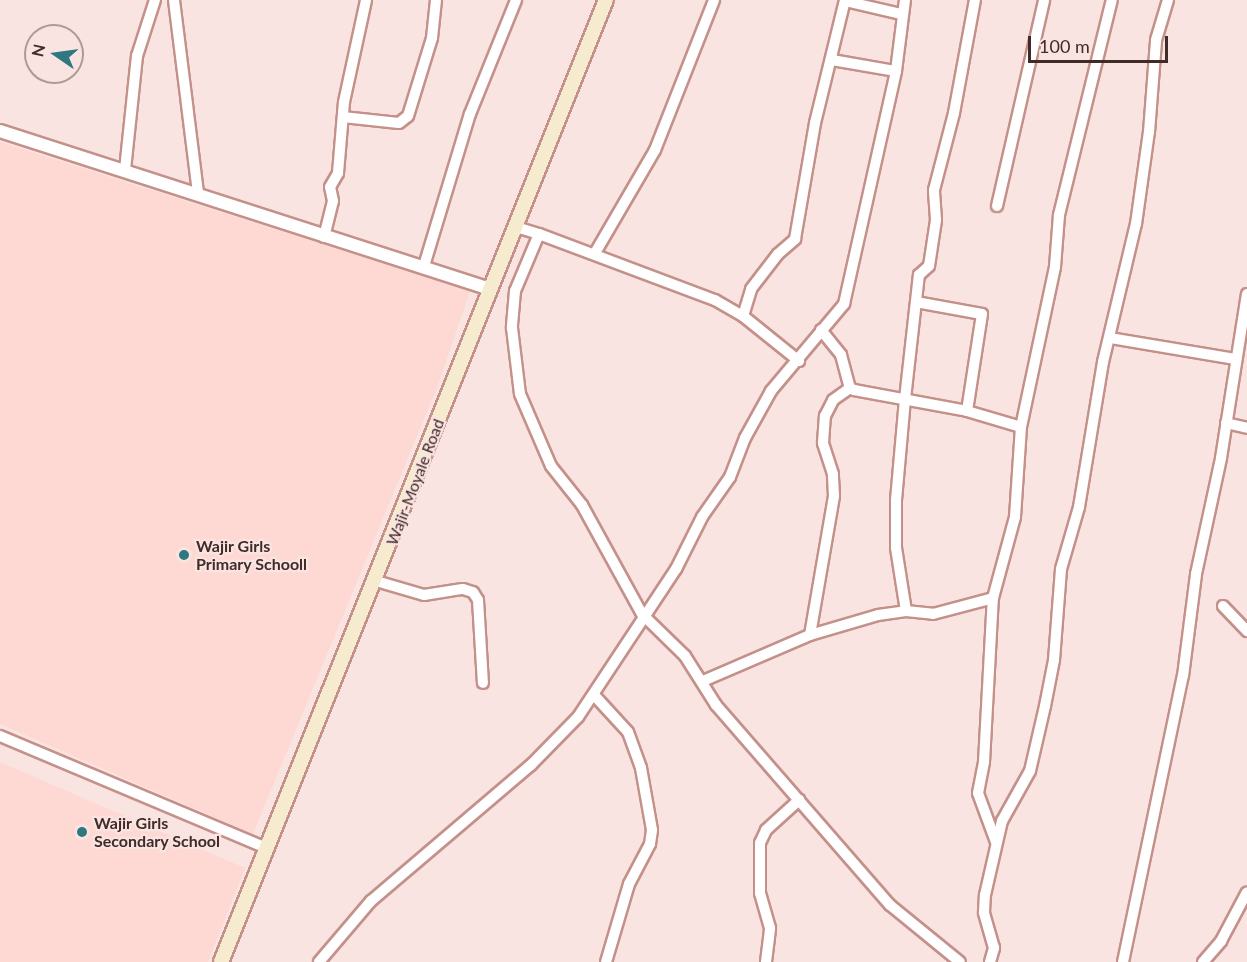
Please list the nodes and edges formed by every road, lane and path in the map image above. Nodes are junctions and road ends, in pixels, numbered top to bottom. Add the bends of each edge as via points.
1 (155, 0) edge
2 (174, 0) edge
3 (366, 0) edge
4 (436, 0) edge
5 (516, 0) edge
6 (606, 0) edge
7 (714, 0) edge
8 (845, 0) edge
9 (905, 0) edge
10 (975, 0) edge
11 (1044, 0) edge
12 (1112, 0) edge
13 (1168, 0) edge
14 (901, 14) junction
15 (832, 60) junction
16 (896, 71) junction
17 (343, 117) junction
18 (0, 131) edge
19 (125, 170) junction
20 (198, 193) junction
21 (997, 206) dead end
22 (516, 227) junction
23 (539, 234) junction
24 (324, 237) junction
25 (595, 253) junction
26 (424, 266) junction
27 (490, 289) junction
28 (1247, 294) edge
29 (916, 302) junction
30 (743, 316) junction
31 (821, 330) junction
32 (1110, 338) junction
33 (1236, 359) junction
34 (799, 361) junction
35 (850, 388) junction
36 (905, 399) junction
37 (968, 411) junction
38 (1226, 423) junction
39 (1021, 427) junction
40 (1247, 428) edge
41 (376, 581) junction
42 (993, 598) junction
43 (1223, 606) dead end
44 (906, 611) junction
45 (642, 614) junction
46 (1247, 631) edge
47 (810, 635) junction
48 (703, 681) junction
49 (483, 683) dead end
50 (594, 695) junction
51 (0, 735) edge
52 (799, 800) junction
53 (996, 842) junction
54 (267, 848) junction
55 (1247, 892) edge
56 (220, 962) edge
57 (319, 962) edge
58 (606, 962) edge
59 (766, 962) edge
60 (960, 962) edge
61 (990, 962) edge
62 (1123, 962) edge
63 (1203, 962) edge

1 - 19 street via 137,56
2 - 20 street
3 - 17 street
4 - 17 street via 432,38 408,116 399,123
5 - 26 street via 470,114
6 - 22 main road, Wajir-Moyale Road
7 - 25 street via 655,150
8 - 14 street
8 - 15 street
9 - 14 street
10 - 29 street via 954,113 934,190 936,219 929,266 920,275
11 - 21 street
12 - 39 street via 1059,215 1055,267
13 - 32 street via 1156,40 1136,224
14 - 16 street
15 - 16 street
15 - 30 street via 815,123 795,239 751,289
16 - 31 street via 844,304
17 - 24 street via 338,173 330,187 333,201
18 - 19 street
19 - 20 street
20 - 24 street
22 - 23 street
22 - 27 main road, Wajir-Moyale Road
23 - 25 street
23 - 45 street via 515,291 512,328 520,394 551,466 582,505
24 - 26 street
25 - 30 street via 715,300
26 - 27 street
27 - 41 main road, Wajir-Moyale Road
28 - 33 street
29 - 36 street
29 - 37 street via 981,314
30 - 34 street
31 - 34 street
31 - 35 street via 841,355
32 - 33 street
32 - 53 street via 1079,507 1061,569 1055,651 1045,706 1030,771 1002,821
33 - 38 street
34 - 45 street via 771,391 745,438 730,477 702,517 676,569
35 - 36 street
35 - 47 street via 833,400 825,416 823,443 833,474 834,496
36 - 37 street
36 - 44 street via 896,524
37 - 39 street
38 - 40 street
38 - 62 street via 1196,574 1183,676
39 - 42 street via 1015,517
41 - 49 street via 424,595 463,589 473,592 478,600
41 - 54 main road, Wajir-Moyale Road
42 - 44 street via 933,614
42 - 53 street via 984,762 978,793
43 - 46 street
44 - 47 street
45 - 48 street
45 - 50 street
47 - 48 street
48 - 52 street via 716,705
50 - 57 street via 531,765 371,901
50 - 58 street via 628,732 640,768 652,830 650,844 629,884
51 - 54 street
52 - 59 street via 766,830 760,843 760,892 770,928
52 - 60 street via 890,905
53 - 61 street via 984,912 994,948
54 - 56 main road, Wajir-Moyale Road
55 - 63 street via 1221,941

